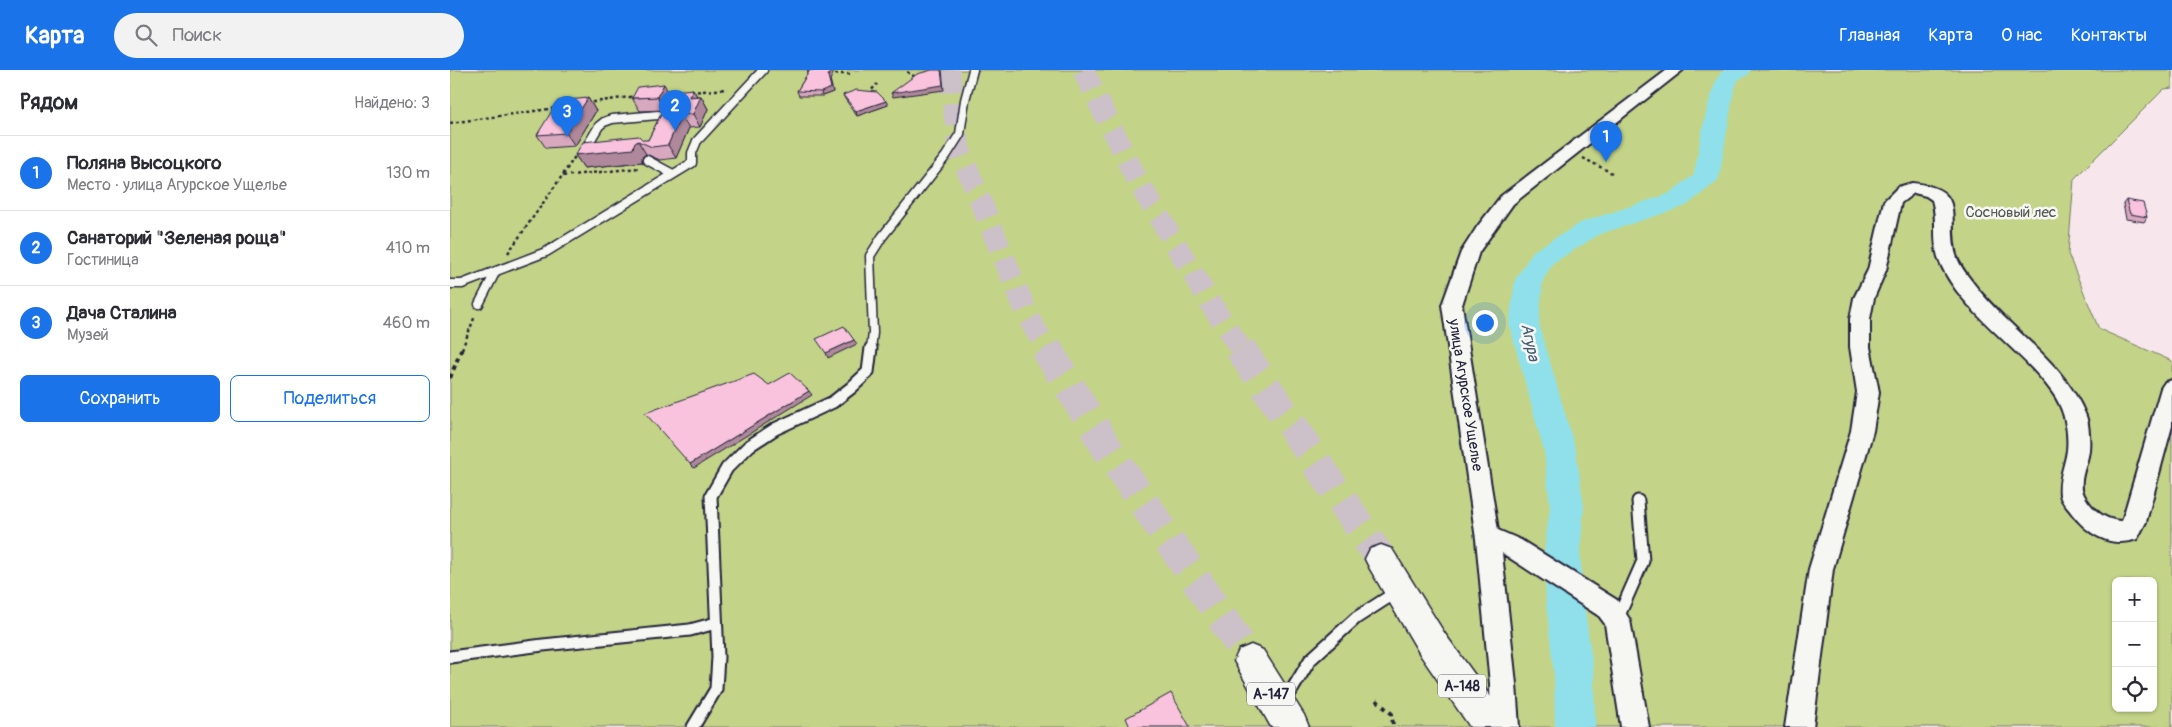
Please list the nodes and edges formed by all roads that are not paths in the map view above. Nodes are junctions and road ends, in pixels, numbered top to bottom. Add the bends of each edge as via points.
1 (763, 70) edge
2 (973, 70) edge
3 (1676, 70) edge
4 (658, 135) edge
5 (606, 147) edge
6 (650, 162) road end
7 (673, 174) junction
8 (496, 271) junction
9 (450, 284) edge
10 (479, 304) road end
11 (2172, 388) edge
12 (1638, 501) dead end
13 (1488, 539) junction
14 (1381, 559) tunnel mouth
15 (1399, 590) junction
16 (1613, 614) junction
17 (716, 623) junction
18 (450, 657) edge
19 (1251, 661) tunnel mouth
20 (1286, 718) edge
21 (693, 727) edge
22 (1491, 727) edge
23 (1505, 727) edge
24 (1635, 727) edge
25 (1799, 727) edge

1 - 7 lane via 698,139 691,149 692,163
2 - 17 lane via 960,134 870,256 873,333 868,372 834,402 760,438 734,457 716,485 711,496
3 - 13 street, улица Агурское Ущелье via 1507,200 1470,252 1452,305
4 - 5 lane via 664,116 612,119 599,126 587,146 590,149
6 - 7 lane
7 - 8 lane via 546,252
8 - 9 lane via 462,284
8 - 10 lane
11 - 25 street via 2129,532 2112,532 2098,526 2072,496 2071,476 2078,450 2076,418 2061,388 1978,303 1957,275 1947,256 1945,213 1940,198 1932,192 1912,188 1894,201 1877,270 1864,298 1860,319 1860,347 1868,392 1862,431 1821,569
12 - 16 lane via 1643,561
13 - 16 street via 1500,540
13 - 23 street, улица Агурское Ущелье
14 - 15 highway, А-148
15 - 20 lane via 1356,618 1310,660
15 - 22 highway, А-148
16 - 24 street
17 - 18 lane via 690,630 543,644
17 - 21 lane via 716,689
19 - 20 highway, А-147

